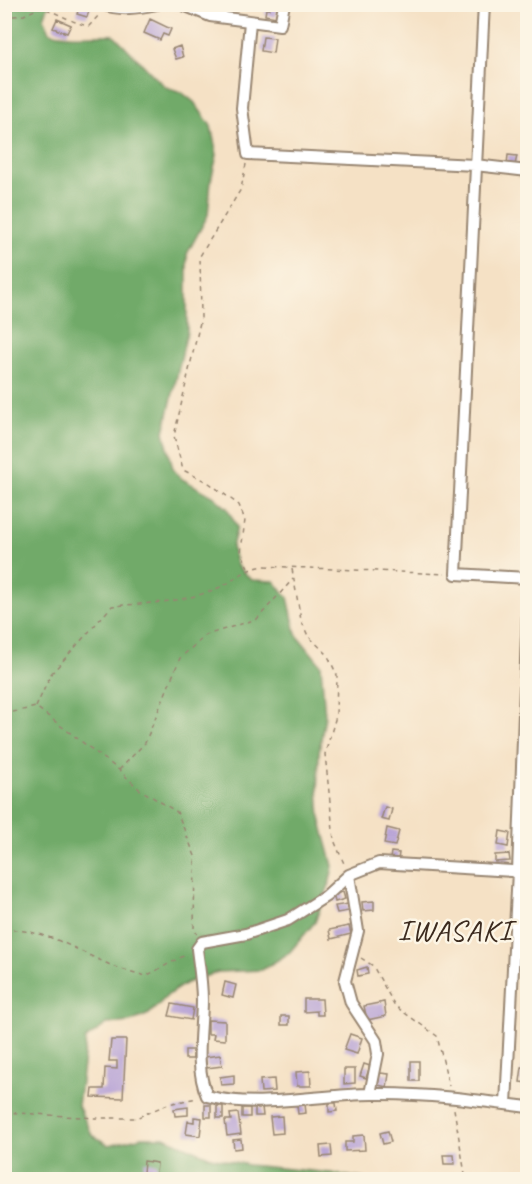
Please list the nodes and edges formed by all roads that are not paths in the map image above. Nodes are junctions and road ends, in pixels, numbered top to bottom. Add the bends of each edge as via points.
1 (157, 4) edge
2 (181, 4) edge
3 (284, 4) edge
4 (484, 4) edge
5 (104, 5) edge
6 (250, 22) junction
7 (476, 165) junction
8 (528, 171) edge
9 (528, 578) edge
10 (528, 609) edge
11 (523, 871) edge
12 (350, 875) junction
13 (370, 1094) junction
14 (506, 1104) junction
15 (528, 1107) edge

1 - 5 street via 133,9
2 - 6 street via 210,16
3 - 6 street via 280,25
4 - 7 street
6 - 7 street via 242,108 248,154
7 - 8 street
7 - 9 street via 456,574
10 - 11 street
11 - 12 street via 379,863
11 - 14 street
12 - 13 street via 358,931 345,981 351,1003 376,1041 378,1054
12 - 13 street via 288,920 199,945 202,1000 198,1041 207,1096 222,1100 286,1101
13 - 14 street
14 - 15 street

